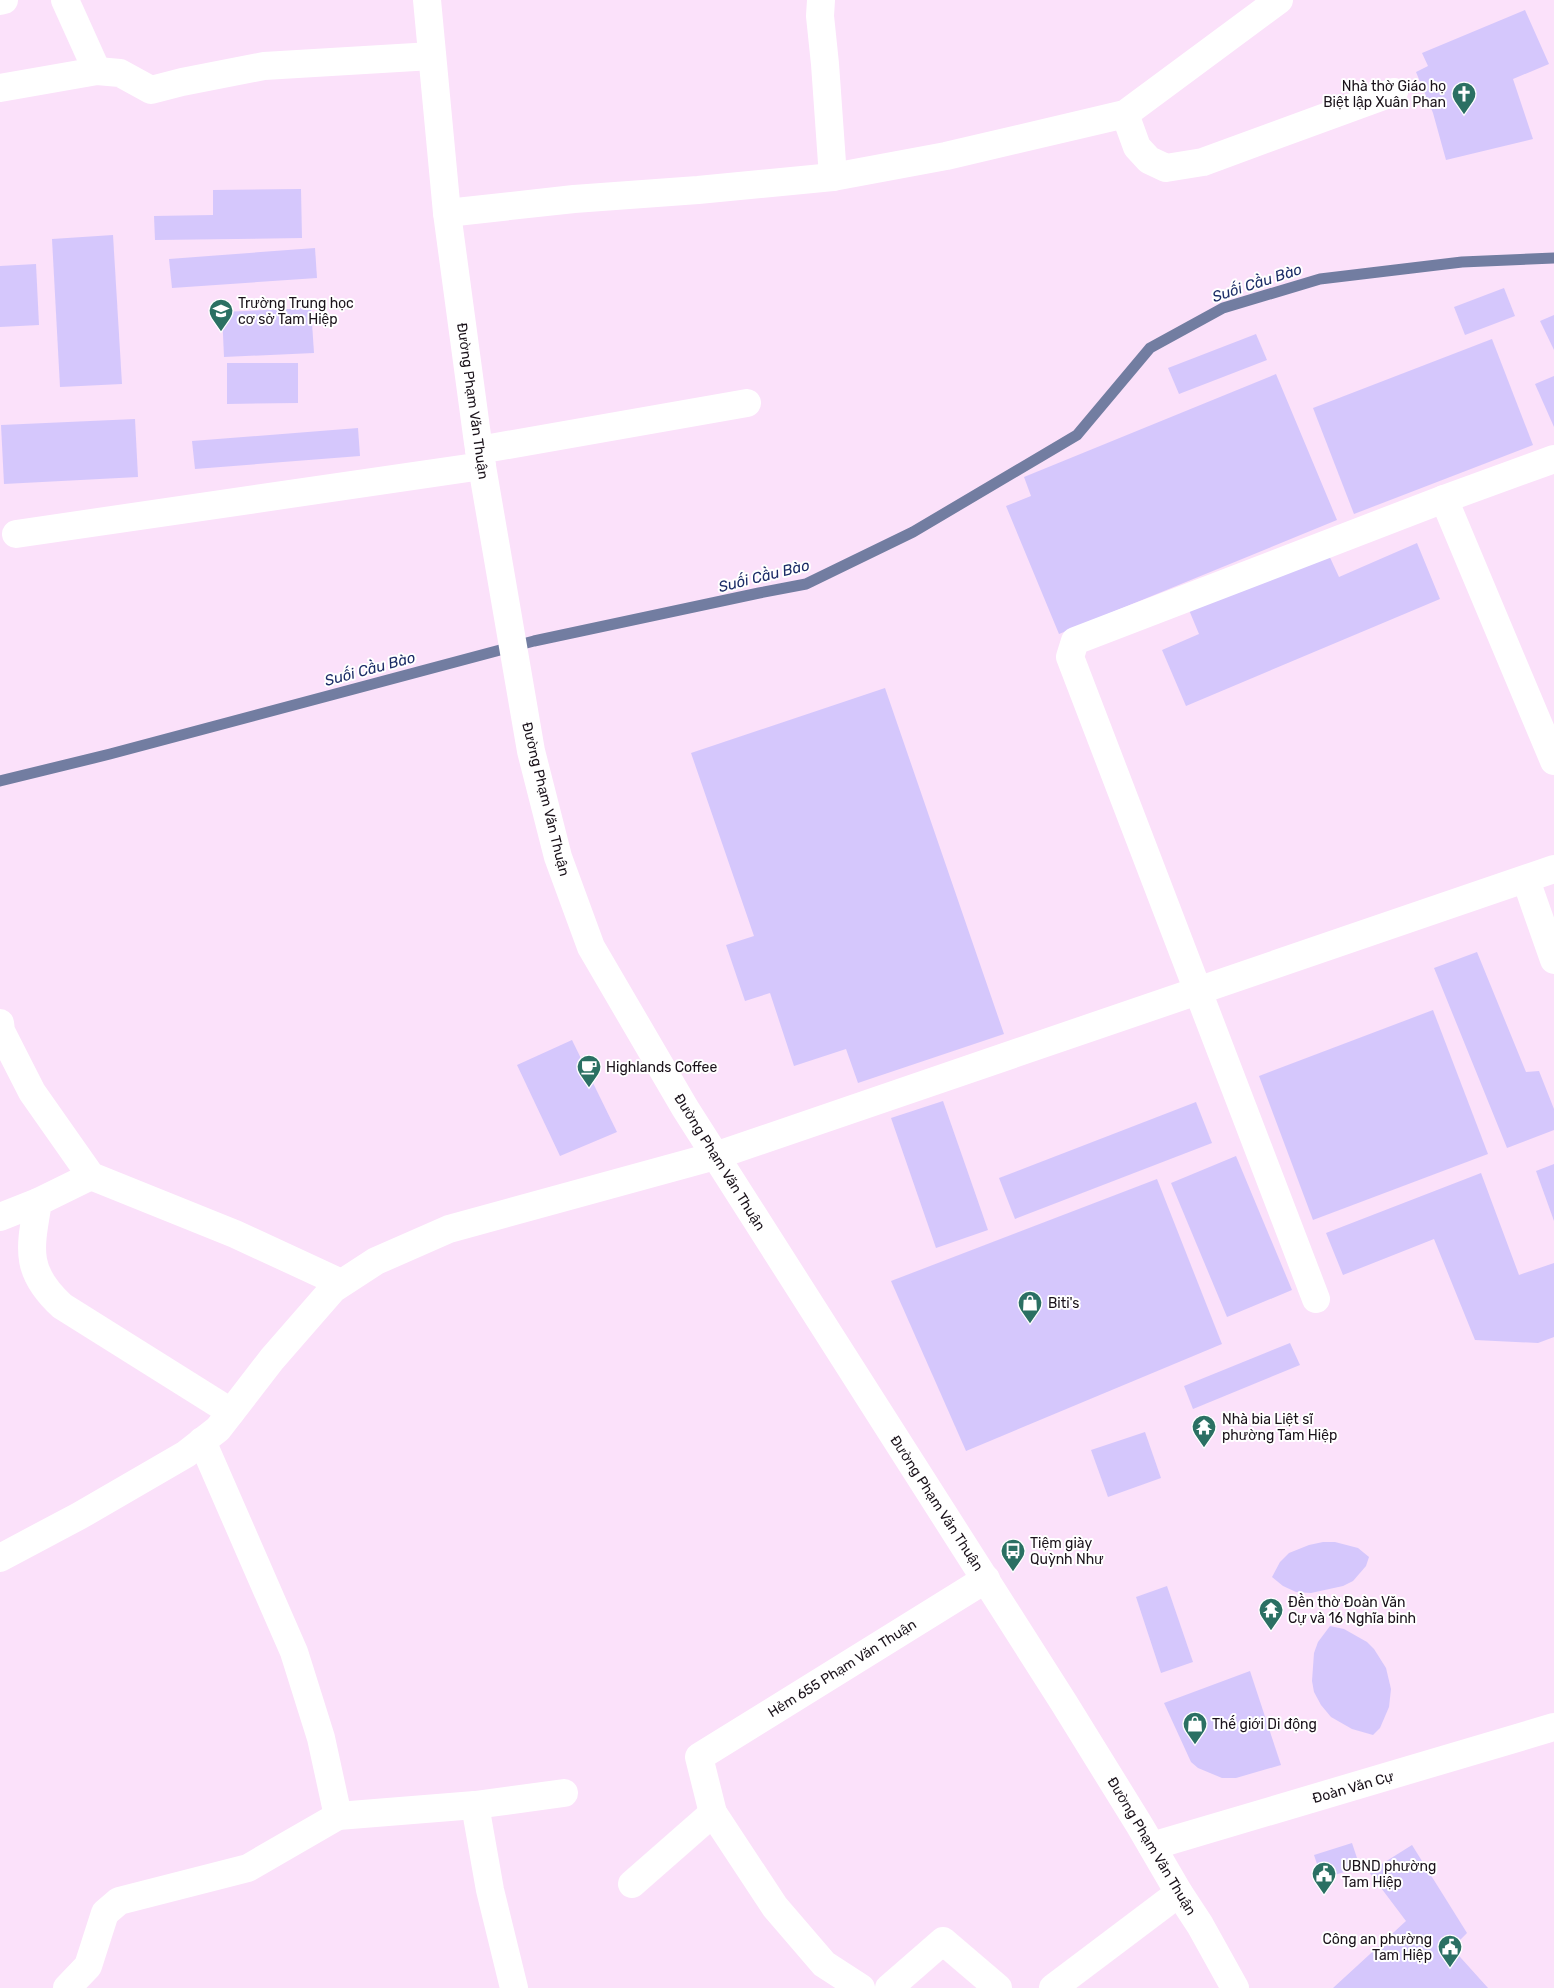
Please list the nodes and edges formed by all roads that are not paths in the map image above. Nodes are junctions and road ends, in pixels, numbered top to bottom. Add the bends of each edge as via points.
1 (4, 0) edge
2 (65, 0) edge
3 (428, 0) edge
4 (821, 0) edge
5 (1279, 0) edge
6 (0, 2) edge
7 (432, 56) junction
8 (97, 71) junction
9 (0, 88) edge
10 (1394, 92) dead end
11 (1125, 114) junction
12 (832, 177) junction
13 (446, 213) junction
14 (747, 403) dead end
15 (481, 458) junction
16 (1554, 459) edge
17 (1444, 498) junction
18 (16, 534) dead end
19 (1554, 761) edge
20 (1554, 869) edge
21 (1526, 880) junction
22 (1554, 960) edge
23 (1198, 990) junction
24 (0, 1023) edge
25 (715, 1156) junction
26 (90, 1176) junction
27 (38, 1202) junction
28 (0, 1217) edge
29 (341, 1283) junction
30 (1316, 1300) dead end
31 (230, 1412) junction
32 (202, 1441) junction
33 (0, 1558) edge
34 (986, 1579) junction
35 (1554, 1727) edge
36 (564, 1793) dead end
37 (475, 1805) junction
38 (713, 1813) junction
39 (338, 1816) junction
40 (1152, 1846) junction
41 (632, 1884) dead end
42 (1178, 1893) junction
43 (67, 1988) edge
44 (514, 1988) edge
45 (861, 1988) edge
46 (889, 1988) edge
47 (998, 1988) edge
48 (1053, 1988) edge
49 (1235, 1988) edge

1 - 6 street
2 - 8 street
3 - 7 street, Đường Phạm Văn Thuận
4 - 12 street
5 - 11 street
7 - 8 street via 264,66 150,90 120,73
7 - 13 street, Đường Phạm Văn Thuận
8 - 9 street
10 - 11 street via 1203,162 1166,168 1149,160 1137,147
11 - 12 street via 946,156
12 - 13 street
13 - 15 street, Đường Phạm Văn Thuận
14 - 15 street
15 - 18 street
15 - 25 street, Đường Phạm Văn Thuận via 531,751 558,857 591,947
16 - 17 street
17 - 19 street
17 - 23 street via 1075,642 1070,657
20 - 21 street
21 - 22 street
21 - 23 street
23 - 25 street
23 - 30 street
24 - 26 street via 32,1092
25 - 29 street via 449,1229 376,1261
25 - 34 street, Đường Phạm Văn Thuận
26 - 27 street
26 - 29 street via 235,1234
27 - 28 street
27 - 31 street via 32,1258 38,1278 47,1292 62,1306
29 - 31 street via 272,1359
31 - 32 street via 218,1429
32 - 33 street via 186,1454 79,1516
32 - 39 street via 294,1652 321,1738
34 - 38 street, Hẻm 655 Phạm Văn Thuận via 699,1757
34 - 40 street, Đường Phạm Văn Thuận
35 - 40 street, Đoàn Văn Cự
36 - 37 street
37 - 39 street
37 - 44 street via 490,1890
38 - 41 street
38 - 45 street via 775,1908 824,1964
39 - 43 street via 248,1868 119,1902 105,1913 88,1966
40 - 42 street, Đường Phạm Văn Thuận
42 - 48 street
42 - 49 street, Đường Phạm Văn Thuận
46 - 47 street via 942,1941

